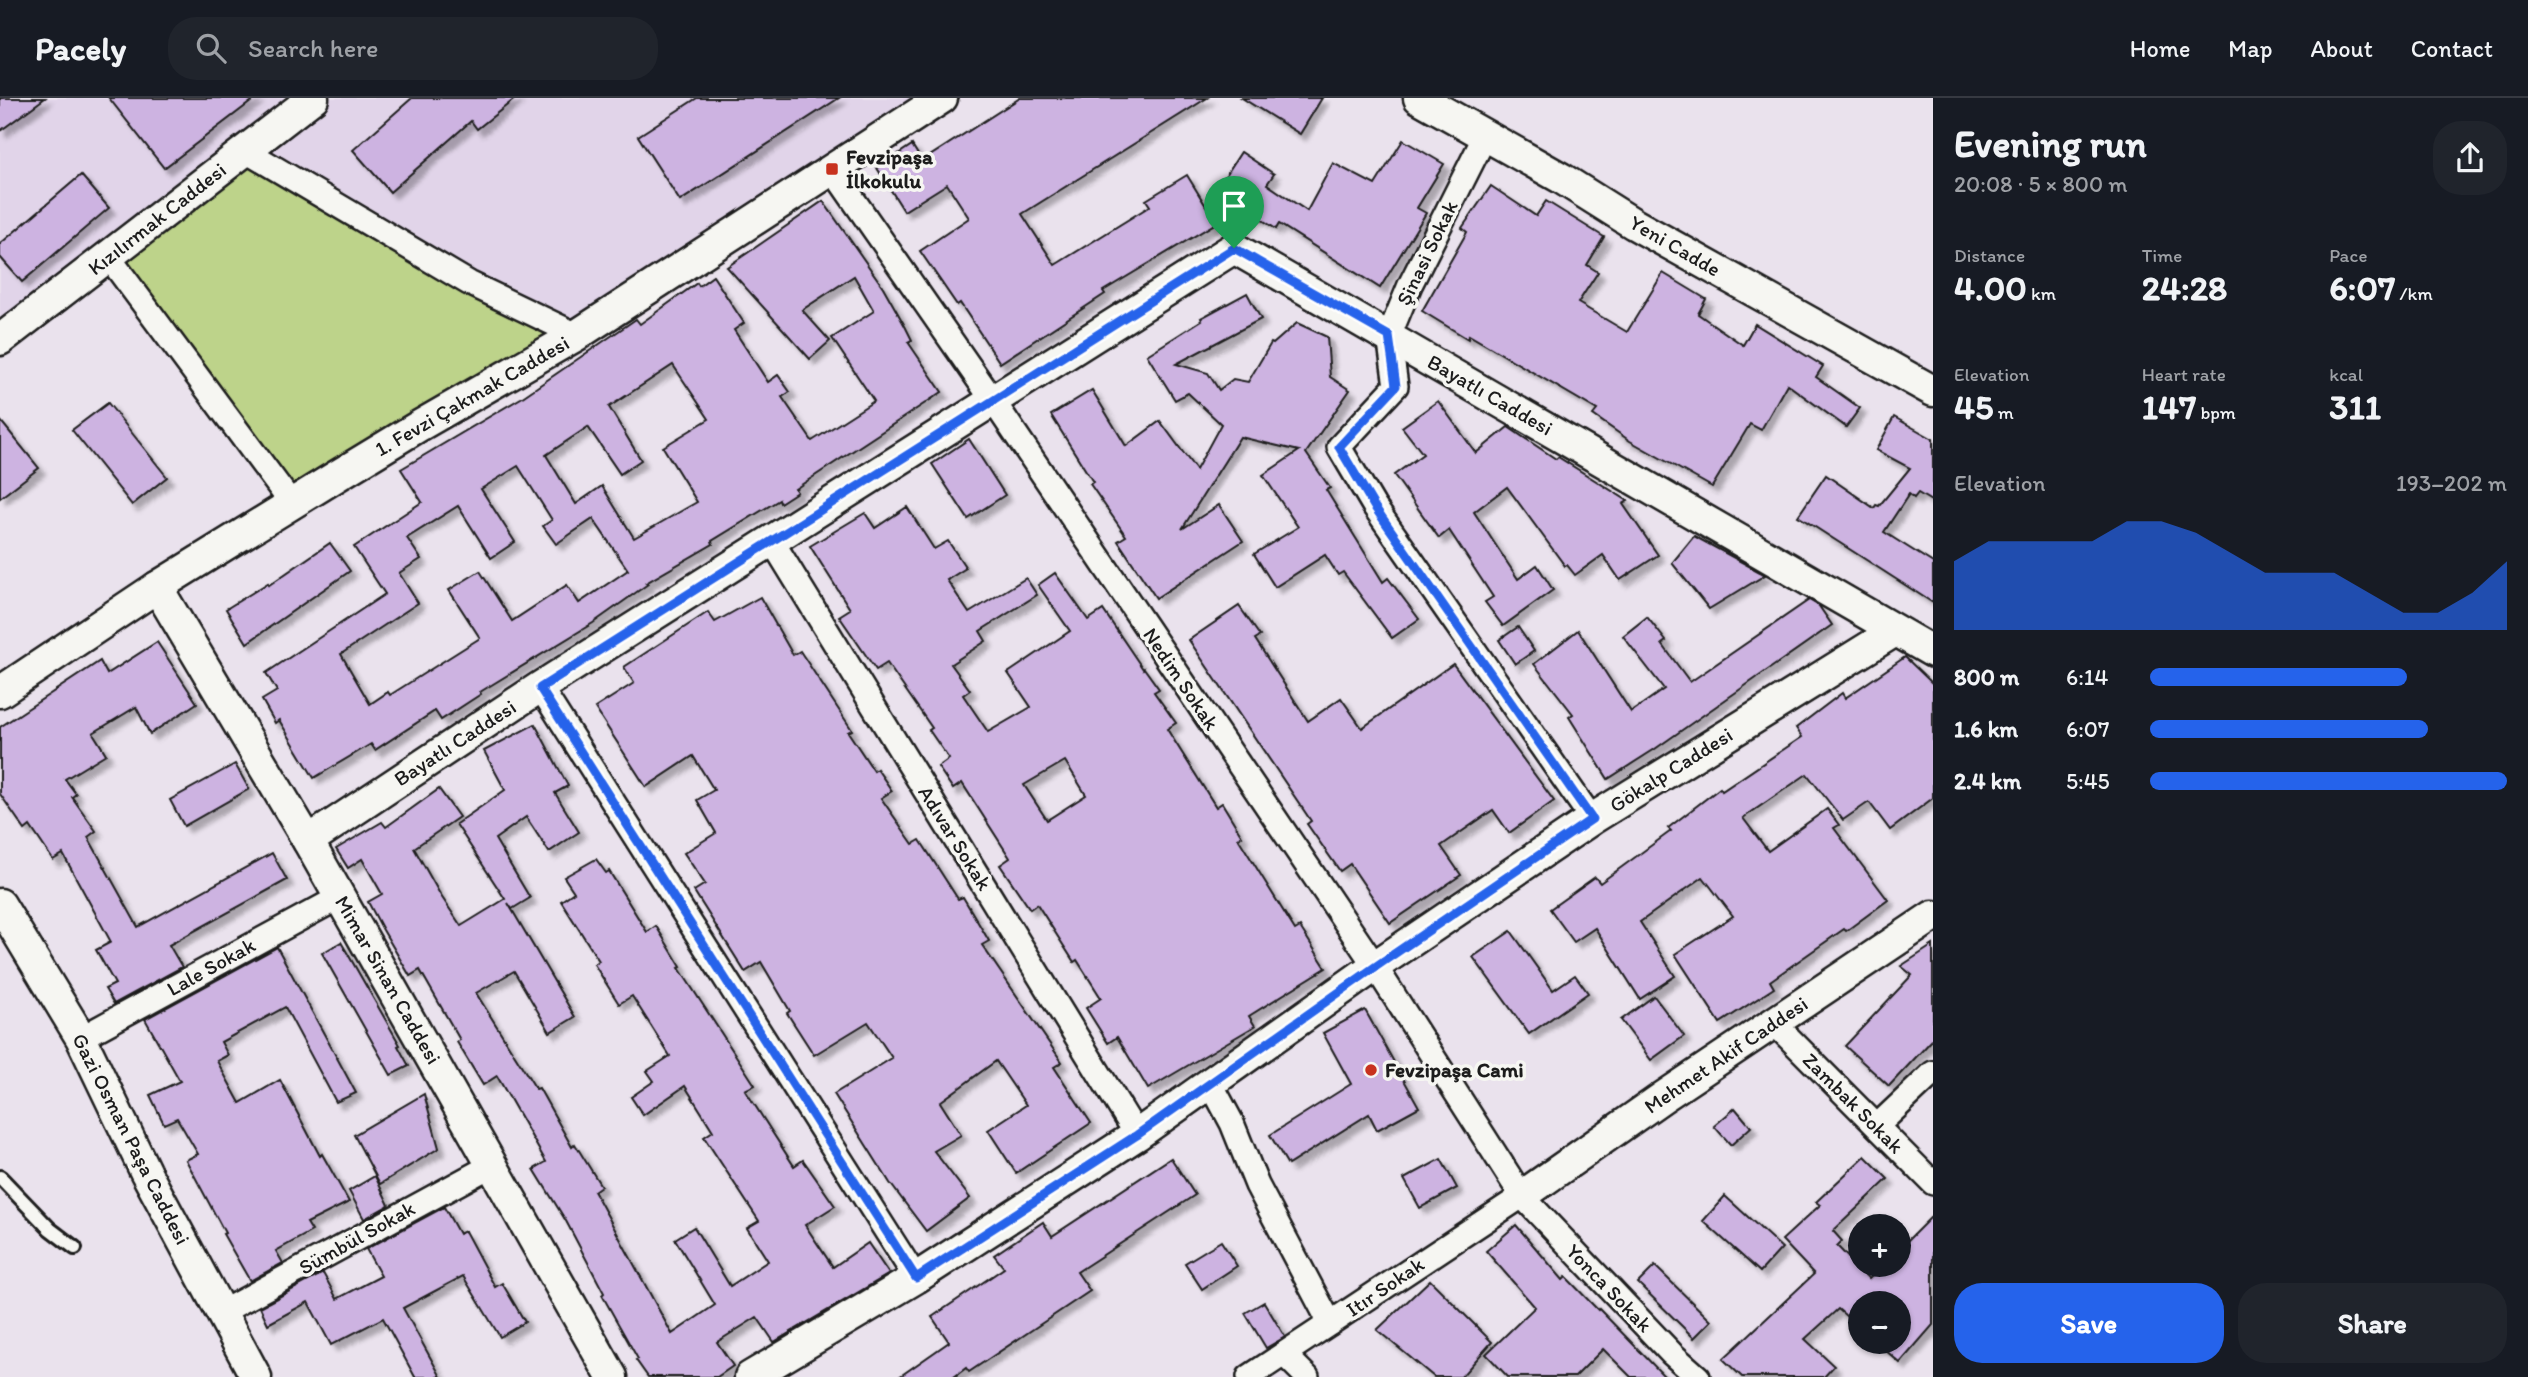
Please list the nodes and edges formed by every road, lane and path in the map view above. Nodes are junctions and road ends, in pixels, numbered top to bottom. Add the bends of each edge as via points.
1 (313, 98) edge
2 (943, 98) edge
3 (1419, 98) edge
4 (1485, 136) junction
5 (246, 150) junction
6 (832, 169) junction
7 (108, 256) junction
8 (577, 335) junction
9 (1389, 336) junction
10 (0, 340) edge
11 (1933, 391) edge
12 (994, 402) junction
13 (292, 504) junction
14 (772, 541) junction
15 (157, 587) junction
16 (1895, 631) junction
17 (1933, 652) edge
18 (540, 688) junction
19 (0, 692) edge
20 (1592, 819) junction
21 (308, 841) junction
22 (340, 897) junction
23 (0, 904) edge
24 (1933, 916) edge
25 (1375, 967) junction
26 (1774, 1023) junction
27 (81, 1038) junction
28 (1933, 1073) edge
29 (1211, 1084) junction
30 (1877, 1126) junction
31 (1137, 1135) junction
32 (492, 1164) junction
33 (0, 1177) edge
34 (1933, 1183) edge
35 (1522, 1196) junction
36 (75, 1248) dead end
37 (916, 1278) junction
38 (222, 1312) junction
39 (1330, 1323) junction
40 (1284, 1354) junction
41 (256, 1377) edge
42 (612, 1377) edge
43 (750, 1377) edge
44 (1249, 1377) edge
45 (1307, 1377) edge
46 (1698, 1377) edge

1 - 5 street, Kızılırmak Caddesi
2 - 6 street, 1. Fevzi Çakmak Caddesi
3 - 4 street, Yeni Cadde
4 - 9 street, Şinasi Sokak
4 - 11 street, Yeni Cadde
5 - 7 street, Kızılırmak Caddesi
5 - 8 street via 469,283
6 - 8 street, 1. Fevzi Çakmak Caddesi
6 - 12 street, Nedim Sokak
7 - 10 street, Kızılırmak Caddesi
7 - 13 street
8 - 13 street, 1. Fevzi Çakmak Caddesi
9 - 12 street, Bayatlı Caddesi via 1234,248
9 - 16 street, Bayatlı Caddesi
9 - 20 street via 1396,386 1339,447 1374,506
12 - 14 street, Bayatlı Caddesi
12 - 25 street, Nedim Sokak
13 - 15 street, 1. Fevzi Çakmak Caddesi
14 - 18 street, Bayatlı Caddesi
14 - 31 street, Adıvar Sokak
15 - 19 street, 1. Fevzi Çakmak Caddesi
15 - 21 street, Mimar Sinan Caddesi
16 - 17 street, Bayatlı Caddesi
16 - 20 street, Gökalp Caddesi
18 - 21 street, Bayatlı Caddesi
18 - 37 street
20 - 25 street, Gökalp Caddesi
21 - 22 street, Mimar Sinan Caddesi
22 - 27 street, Lale Sokak
22 - 32 street, Mimar Sinan Caddesi
23 - 27 street, Gazi Osman Paşa Caddesi
24 - 26 street, Mehmet Akif Caddesi
25 - 29 street, Gökalp Caddesi
25 - 35 street, Nedim Sokak
26 - 30 street, Zambak Sokak
26 - 35 street, Mehmet Akif Caddesi
27 - 38 street, Gazi Osman Paşa Caddesi via 146,1173
28 - 30 street
29 - 31 street, Gökalp Caddesi
29 - 39 street via 1257,1185
30 - 34 street, Zambak Sokak
31 - 37 street, Gökalp Caddesi
32 - 38 street, Sümbül Sokak
32 - 42 street, Mimar Sinan Caddesi
33 - 36 lane
35 - 39 street, Itır Sokak
35 - 46 street, Yonca Sokak
37 - 43 street, Gökalp Caddesi
38 - 41 street, Gazi Osman Paşa Caddesi
39 - 40 street, Itır Sokak
40 - 44 street, Itır Sokak
40 - 45 street

